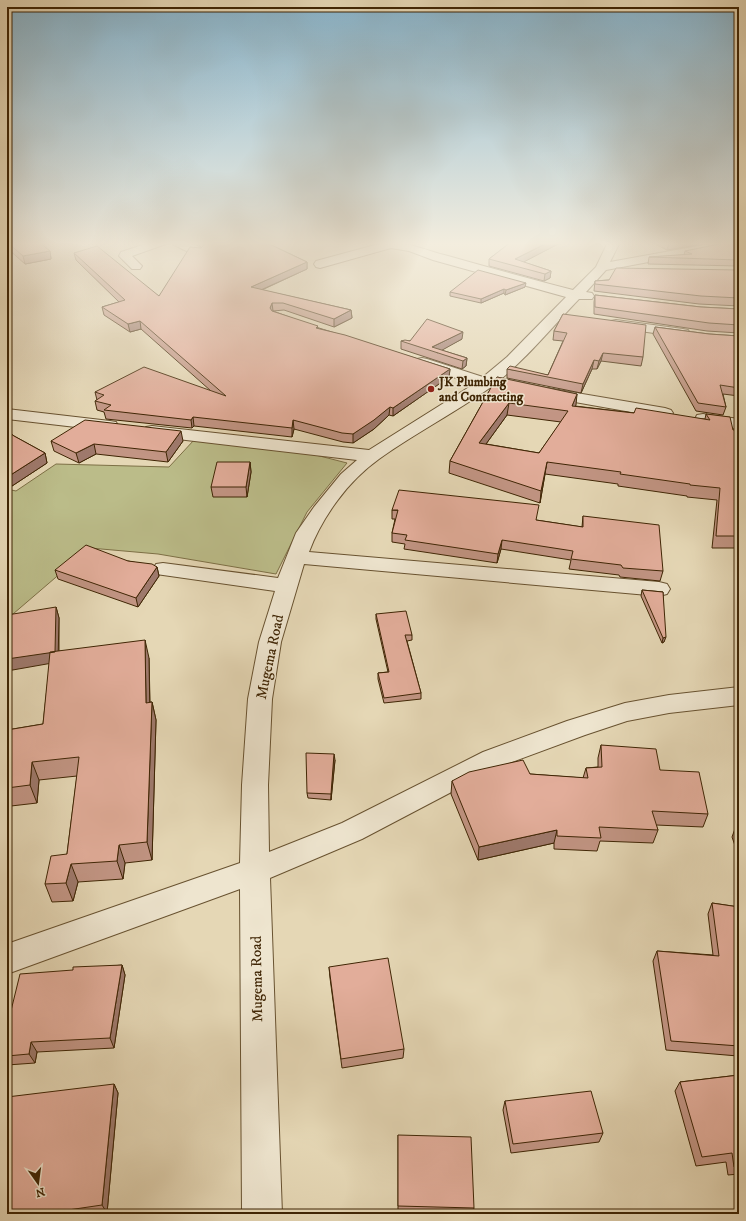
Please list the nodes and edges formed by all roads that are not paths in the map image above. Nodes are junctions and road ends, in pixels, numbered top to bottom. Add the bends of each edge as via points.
1 (555, 299) edge
2 (580, 299) edge
3 (575, 306) junction
4 (601, 322) edge
5 (700, 335) edge
6 (412, 358) edge
7 (493, 382) junction
8 (535, 391) edge
9 (7, 414) edge
10 (739, 424) edge
11 (372, 456) junction
12 (296, 557) junction
13 (163, 570) dead end
14 (287, 586) junction
15 (659, 589) dead end
16 (739, 696) edge
17 (255, 871) junction
18 (7, 959) edge
19 (262, 1214) edge

1 - 3 street
2 - 3 street, Mugema Road
3 - 7 street, Mugema Road via 512,360
4 - 5 street
6 - 7 street
7 - 11 street, Mugema Road
8 - 10 street
9 - 11 street
11 - 12 street, Mugema Road via 347,478 321,511 306,533
12 - 14 street, Mugema Road
12 - 15 street
13 - 14 street
14 - 17 street, Mugema Road via 270,642 260,698 255,785
16 - 17 street via 625,712 576,728 492,759 352,831
17 - 18 street
17 - 19 street, Mugema Road

